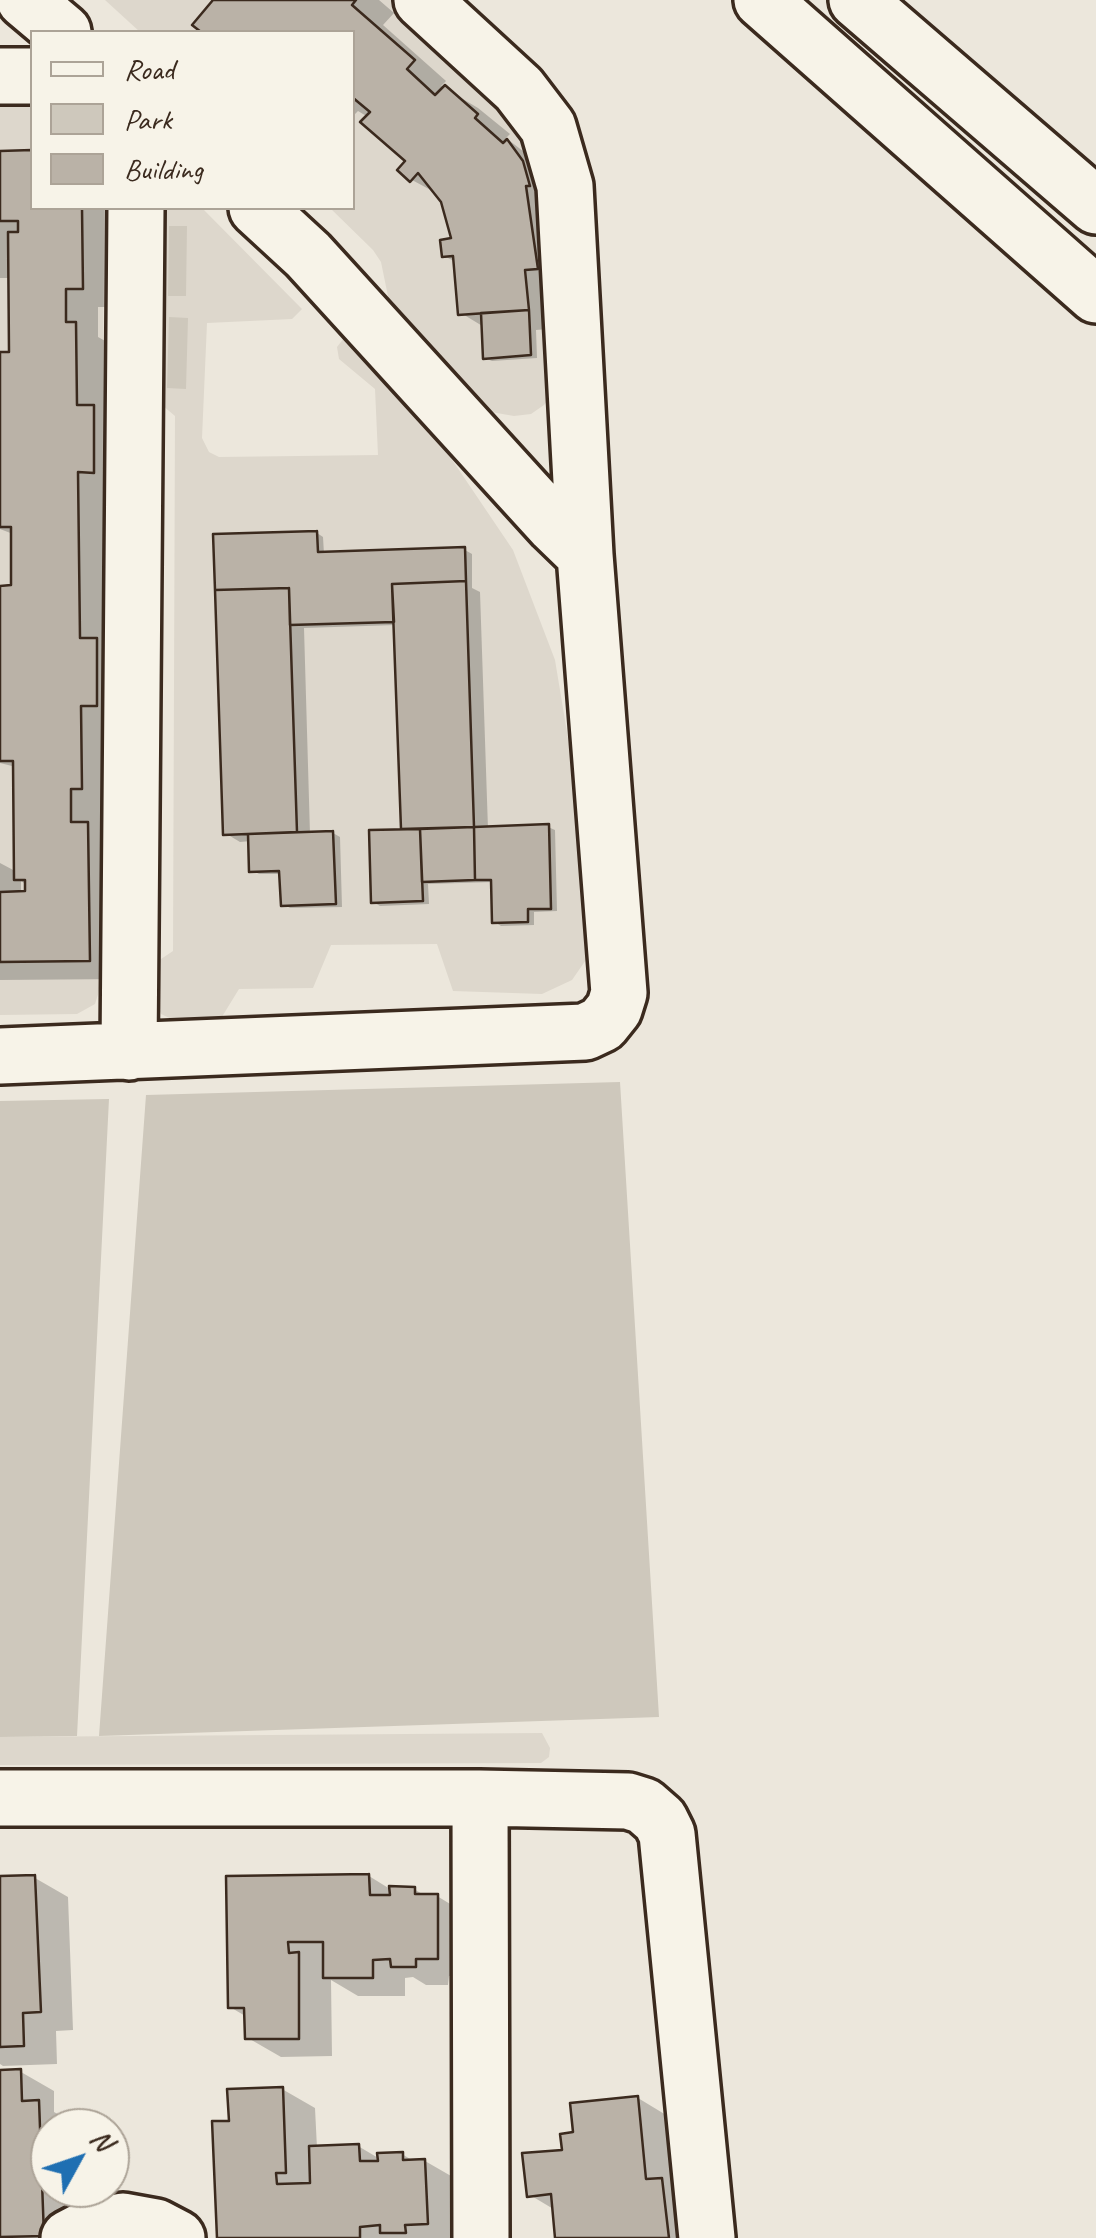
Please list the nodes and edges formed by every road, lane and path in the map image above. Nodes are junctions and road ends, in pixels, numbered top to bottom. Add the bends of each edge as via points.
1 (25, 0) edge
2 (422, 0) edge
3 (762, 0) edge
4 (857, 0) edge
5 (61, 30) edge
6 (0, 76) edge
7 (30, 76) edge
8 (1096, 206) edge
9 (136, 210) edge
10 (258, 210) edge
11 (1096, 294) edge
12 (585, 555) junction
13 (129, 1052) junction
14 (0, 1056) edge
15 (0, 1798) edge
16 (480, 1798) junction
17 (69, 2238) edge
18 (177, 2238) edge
19 (481, 2238) edge
20 (707, 2238) edge

1 - 5 street
2 - 12 street via 520,89 548,127 565,186
3 - 11 street
4 - 8 street
6 - 7 street
9 - 13 street
10 - 12 street
12 - 13 street via 619,993 602,1024 585,1032
13 - 14 street
15 - 16 street
16 - 19 street
16 - 20 street via 628,1801 644,1806 668,1834
17 - 18 street via 123,2222

